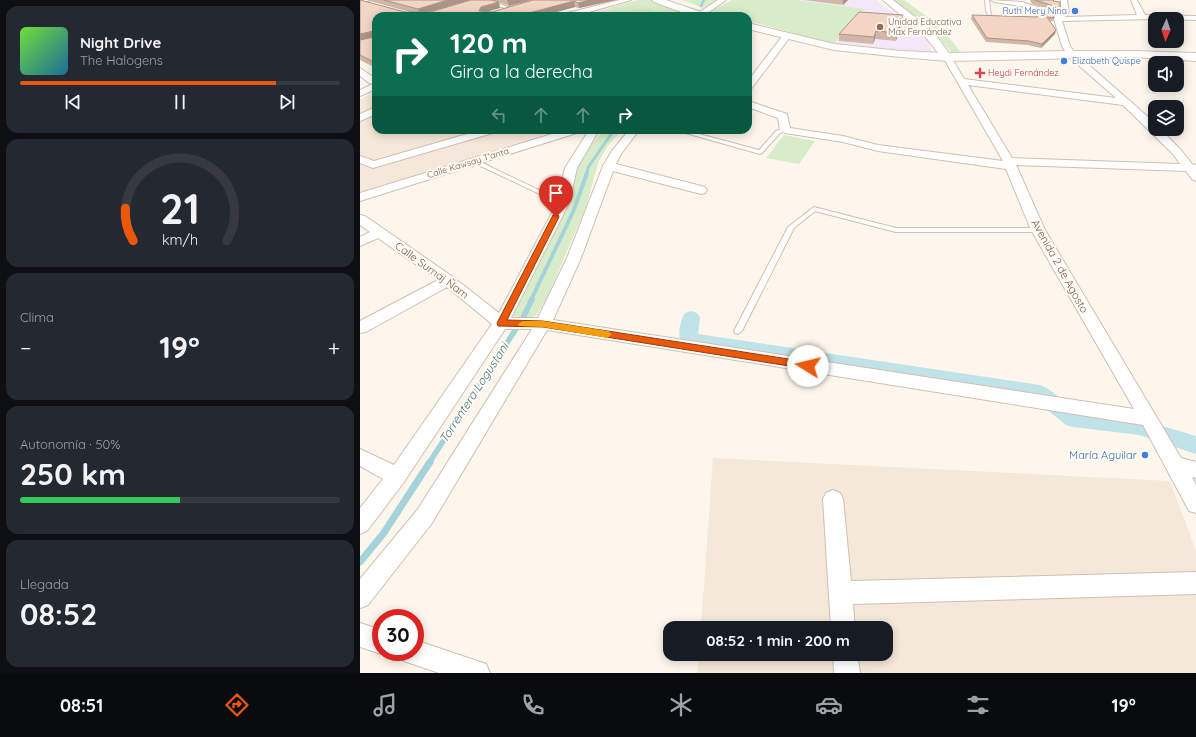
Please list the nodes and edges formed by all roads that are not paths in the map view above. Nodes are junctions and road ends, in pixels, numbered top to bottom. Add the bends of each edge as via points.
1 (628, 0) edge
2 (657, 0) edge
3 (676, 0) edge
4 (723, 0) edge
5 (887, 0) edge
6 (987, 0) edge
7 (994, 0) edge
8 (1064, 0) edge
9 (1134, 0) edge
10 (363, 1) edge
11 (480, 1) edge
12 (375, 5) edge
13 (517, 9) joint
14 (499, 12) edge
15 (590, 12) edge
16 (696, 12) edge
17 (699, 12) edge
18 (706, 12) edge
19 (990, 15) edge
20 (1142, 17) junction
21 (1059, 18) junction
22 (1196, 18) edge
23 (752, 27) edge
24 (787, 36) junction
25 (1071, 54) junction
26 (1196, 57) edge
27 (947, 58) junction
28 (360, 71) edge
29 (372, 81) edge
30 (960, 81) junction
31 (752, 82) edge
32 (372, 88) edge
33 (360, 93) edge
34 (1126, 102) junction
35 (752, 105) edge
36 (370, 118) edge
37 (360, 127) edge
38 (786, 130) junction
39 (479, 134) edge
40 (563, 134) edge
41 (592, 134) edge
42 (631, 134) edge
43 (693, 134) edge
44 (360, 159) edge
45 (474, 161) junction
46 (1009, 164) junction
47 (609, 166) junction
48 (1194, 171) edge
49 (702, 190) dead end
50 (360, 197) edge
51 (563, 204) junction
52 (360, 220) edge
53 (1038, 230) junction
54 (379, 232) junction
55 (360, 242) edge
56 (448, 280) junction
57 (513, 324) junction
58 (543, 324) junction
59 (360, 328) edge
60 (738, 331) dead end
61 (1149, 419) junction
62 (360, 456) edge
63 (1173, 464) junction
64 (1196, 470) edge
65 (396, 476) junction
66 (833, 499) dead end
67 (1196, 504) edge
68 (360, 524) edge
69 (1196, 583) edge
70 (840, 594) junction
71 (360, 597) edge
72 (842, 621) edge
73 (360, 635) edge
74 (372, 639) edge
75 (424, 656) edge
76 (846, 661) edge
77 (477, 673) edge
78 (847, 673) edge

1 - 15 street
2 - 16 main road
3 - 17 main road
4 - 18 street
5 - 27 street, Avenida 2 de Agosto via 930,34 940,44
6 - 19 lane
7 - 21 street via 1022,4
8 - 21 street via 1065,12
9 - 20 street
10 - 12 street
11 - 13 lane
13 - 14 street
20 - 21 street
20 - 22 street
21 - 25 street via 1066,46
23 - 24 main road
24 - 27 main road via 841,48
24 - 31 street
25 - 26 main road
25 - 27 main road
25 - 34 street
27 - 30 street, Avenida 2 de Agosto
28 - 29 street
30 - 34 street
30 - 46 street, Avenida 2 de Agosto
32 - 33 street
34 - 48 street
35 - 38 street via 783,116
36 - 37 street
38 - 43 lane via 778,132 760,152
38 - 46 street via 843,139 878,148
39 - 44 street via 373,166
40 - 45 street, Calle Kawsay T'anta
41 - 51 street via 571,168
42 - 47 street
45 - 50 street, Calle Kawsay T'anta
45 - 51 lane
46 - 48 street
46 - 53 street, Avenida 2 de Agosto
47 - 49 street
47 - 58 street via 574,258
51 - 57 street
52 - 54 street, Calle Sumaj Ñam
53 - 60 lane via 896,230 814,209 791,227
53 - 61 street, Avenida 2 de Agosto
54 - 55 street
54 - 56 street, Calle Sumaj Ñam
56 - 57 street, Calle Sumaj Ñam
56 - 59 street
57 - 58 street
57 - 65 street
58 - 61 street
58 - 71 street via 425,516
61 - 63 street, Avenida 2 de Agosto
62 - 65 street
63 - 64 street
63 - 67 street, Avenida 2 de Agosto
65 - 68 street
66 - 70 street
69 - 70 street
70 - 72 street
73 - 74 street
75 - 77 street
76 - 78 street

